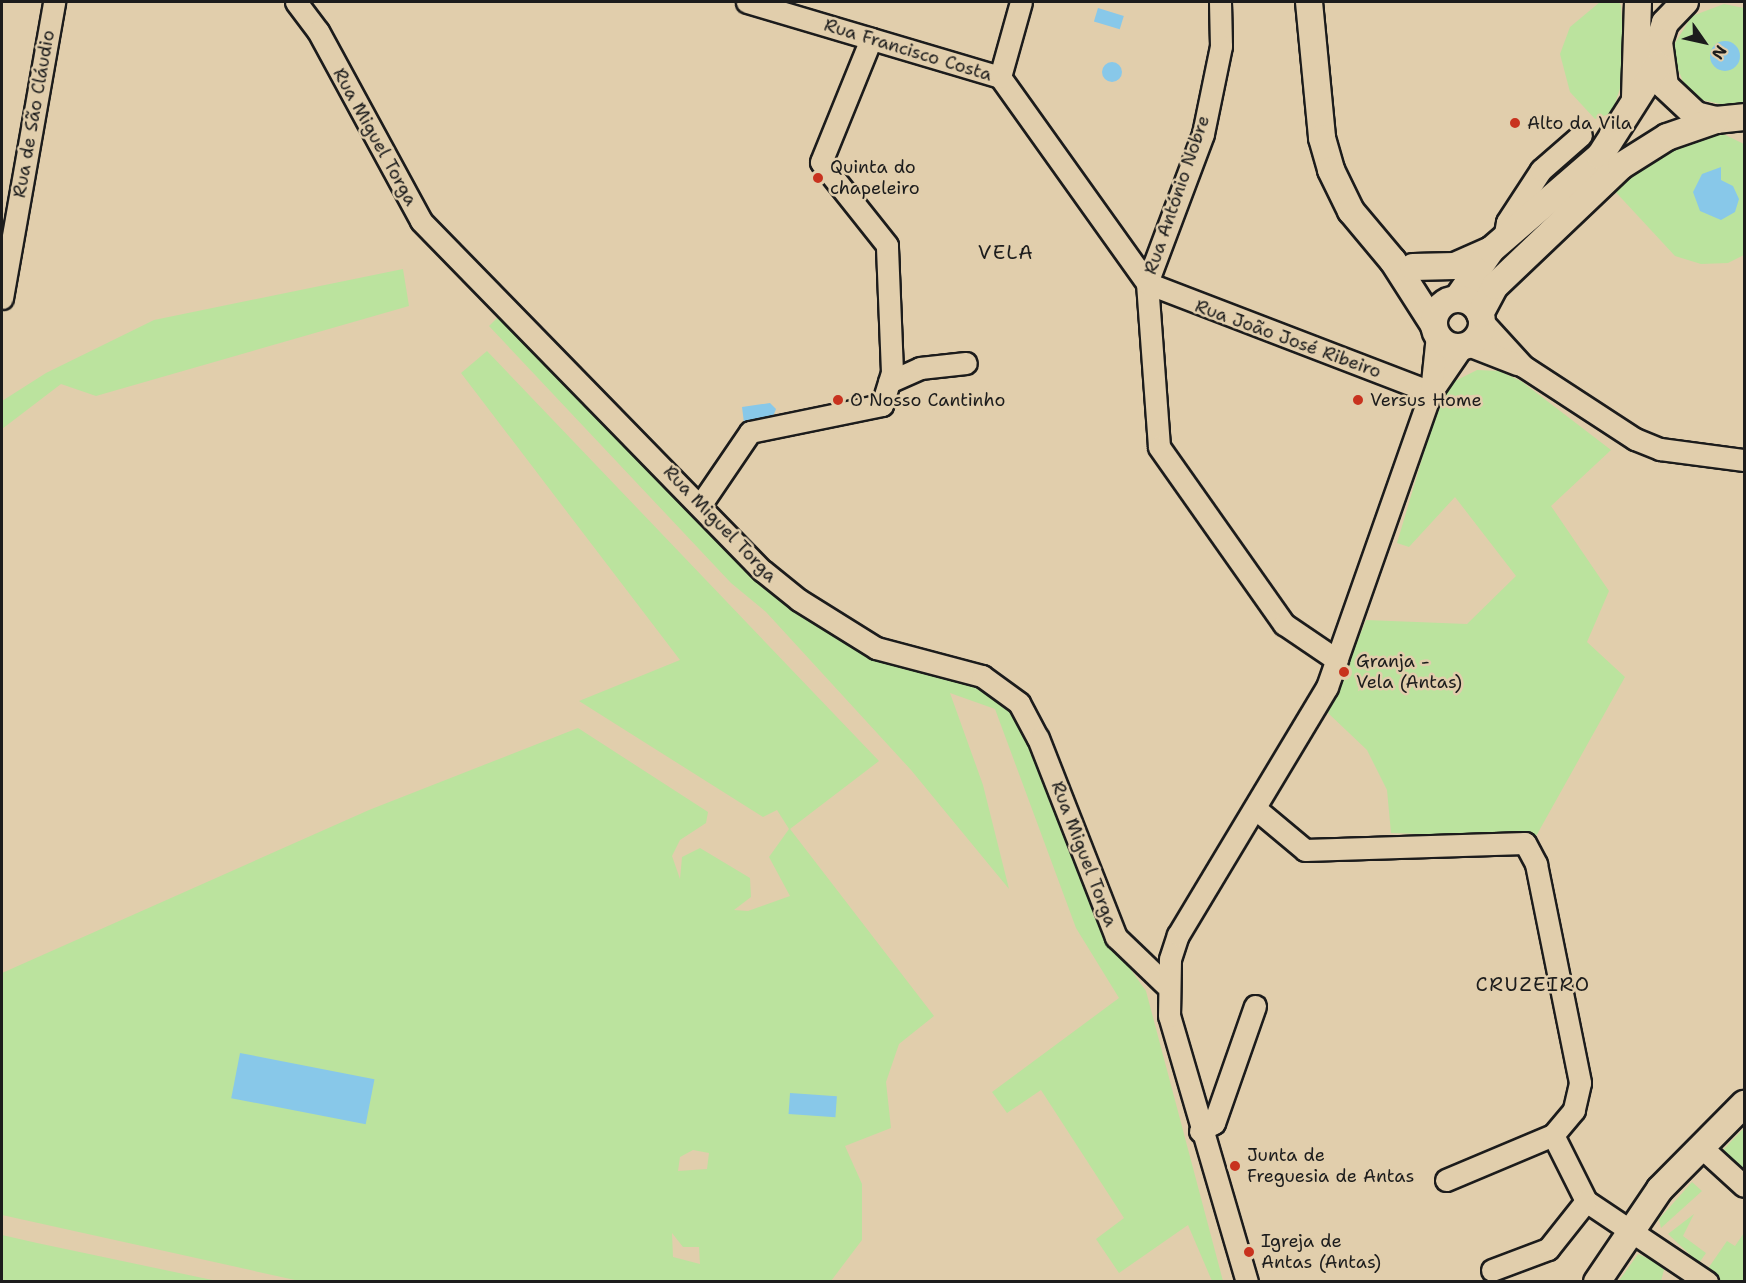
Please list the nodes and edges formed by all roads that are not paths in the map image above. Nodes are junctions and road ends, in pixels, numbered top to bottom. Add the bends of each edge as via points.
1 (54, 2) edge
2 (296, 2) edge
3 (747, 2) edge
4 (1021, 2) edge
5 (1220, 2) edge
6 (1309, 2) edge
7 (1640, 2) edge
8 (1685, 2) edge
9 (871, 39) junction
10 (1658, 54) junction
11 (1000, 77) junction
12 (1633, 109) junction
13 (1735, 120) edge
14 (1581, 135) dead end
15 (1497, 244) junction
16 (1403, 264) junction
17 (1147, 283) junction
18 (2, 298) edge
19 (1453, 300) junction
20 (1481, 318) junction
21 (1435, 330) junction
22 (1465, 346) junction
23 (966, 363) dead end
24 (1523, 366) junction
25 (889, 382) junction
26 (1431, 392) junction
27 (1744, 460) edge
28 (701, 504) junction
29 (1337, 660) junction
30 (1256, 809) junction
31 (1165, 984) junction
32 (1256, 1005) dead end
33 (1744, 1104) edge
34 (1200, 1131) junction
35 (1553, 1135) junction
36 (1700, 1146) junction
37 (1446, 1180) dead end
38 (1744, 1186) edge
39 (1586, 1201) junction
40 (1629, 1228) junction
41 (1492, 1270) dead end
42 (1247, 1281) edge
43 (1597, 1281) edge
44 (1707, 1281) edge

1 - 18 street, Rua de São Cláudio
2 - 28 street, Rua Miguel Torga via 318,31 421,221
3 - 9 street, Rua Francisco Costa
4 - 11 street
5 - 17 street, Rua António Nobre via 1221,46 1203,134
6 - 16 main road via 1322,138 1331,170 1364,232
7 - 10 main road
7 - 12 main road
8 - 10 main road via 1665,23
9 - 11 street, Rua Francisco Costa
9 - 25 street via 821,162 887,245
10 - 12 main road
10 - 13 main road via 1678,103
11 - 17 street, Rua Francisco Costa
12 - 15 main road via 1600,156
13 - 20 main road via 1667,137 1621,166 1495,285
14 - 15 street via 1541,170
15 - 16 main road via 1455,266
15 - 19 main road
16 - 19 main road
16 - 21 main road
17 - 26 street, Rua João José Ribeiro
17 - 29 street via 1159,447 1284,624
19 - 20 main road via 1471,303
19 - 21 main road via 1438,310
20 - 22 main road
20 - 24 street
21 - 22 main road via 1448,345
21 - 26 street
22 - 24 street
22 - 26 street
23 - 25 street via 920,368
24 - 27 street via 1635,440 1660,449
25 - 28 street via 882,405 750,432
26 - 29 street
28 - 31 street, Rua Miguel Torga via 763,571 799,600 893,656 982,676 1019,703 1038,738 1113,930
29 - 30 street via 1315,714
30 - 31 street via 1178,935
30 - 35 street via 1305,850 1526,843 1536,864 1580,1083 1574,1110
31 - 34 street
32 - 34 street via 1214,1123
33 - 36 main road
34 - 42 street
35 - 37 street
35 - 39 street
36 - 38 street
36 - 40 main road
39 - 40 street
39 - 41 street via 1548,1249
40 - 43 main road
40 - 44 street

